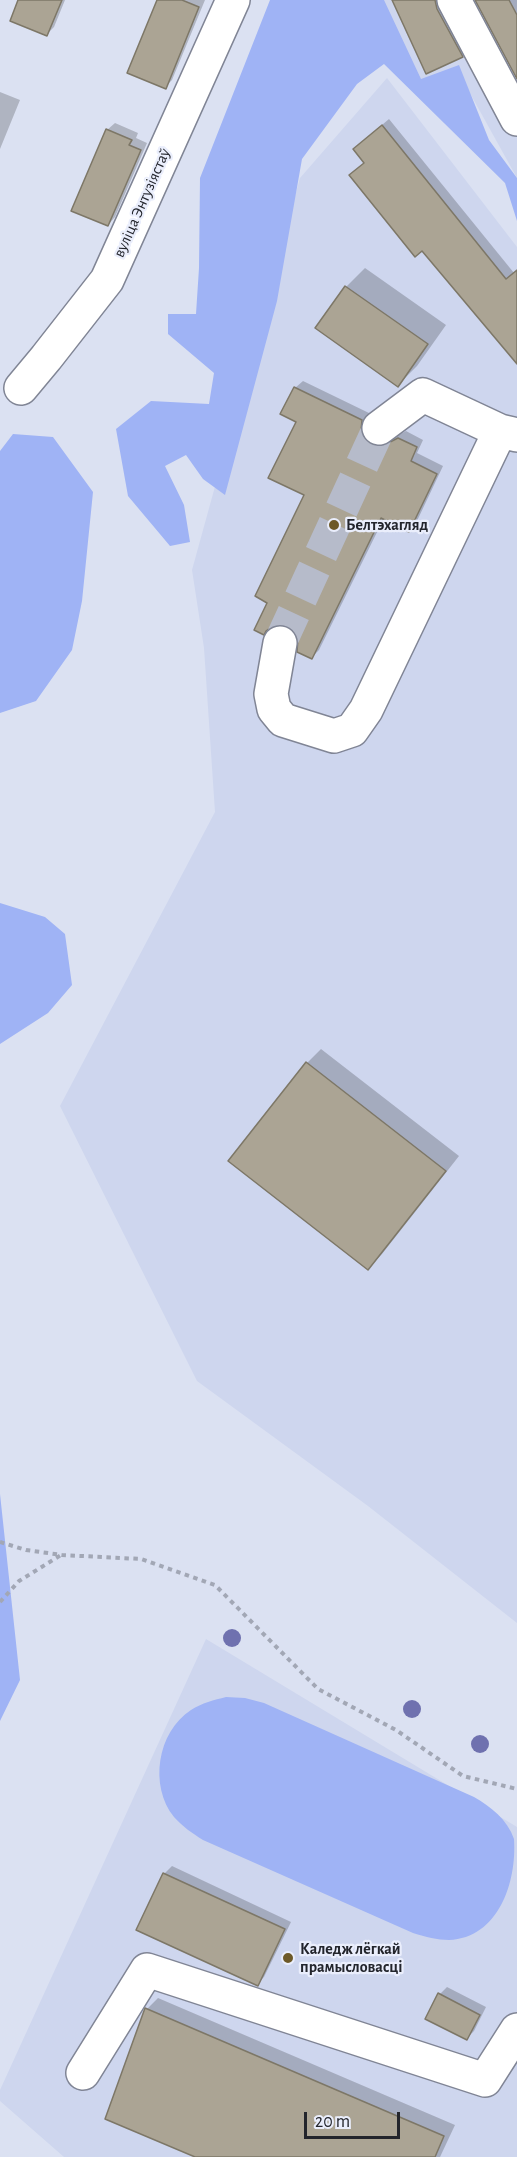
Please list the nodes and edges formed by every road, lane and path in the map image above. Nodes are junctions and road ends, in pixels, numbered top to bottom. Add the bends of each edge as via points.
1 (233, 0) edge
2 (454, 0) edge
3 (517, 119) edge
4 (21, 388) dead end
5 (379, 428) tunnel mouth
6 (509, 433) edge
7 (280, 643) tunnel mouth
8 (0, 1542) edge
9 (62, 1555) junction
10 (0, 1602) edge
11 (517, 1789) edge
12 (517, 2030) edge
13 (83, 2073) dead end

1 - 4 street, вуліца Энтузіястаў via 107,280
2 - 3 street
5 - 6 street via 423,395
6 - 7 street via 366,710 352,730 334,736 283,720 274,709 271,694
8 - 9 path
9 - 10 path via 19,1581
9 - 11 path via 141,1559 215,1585 318,1689 396,1730 463,1776
12 - 13 street via 485,2080 147,1970

